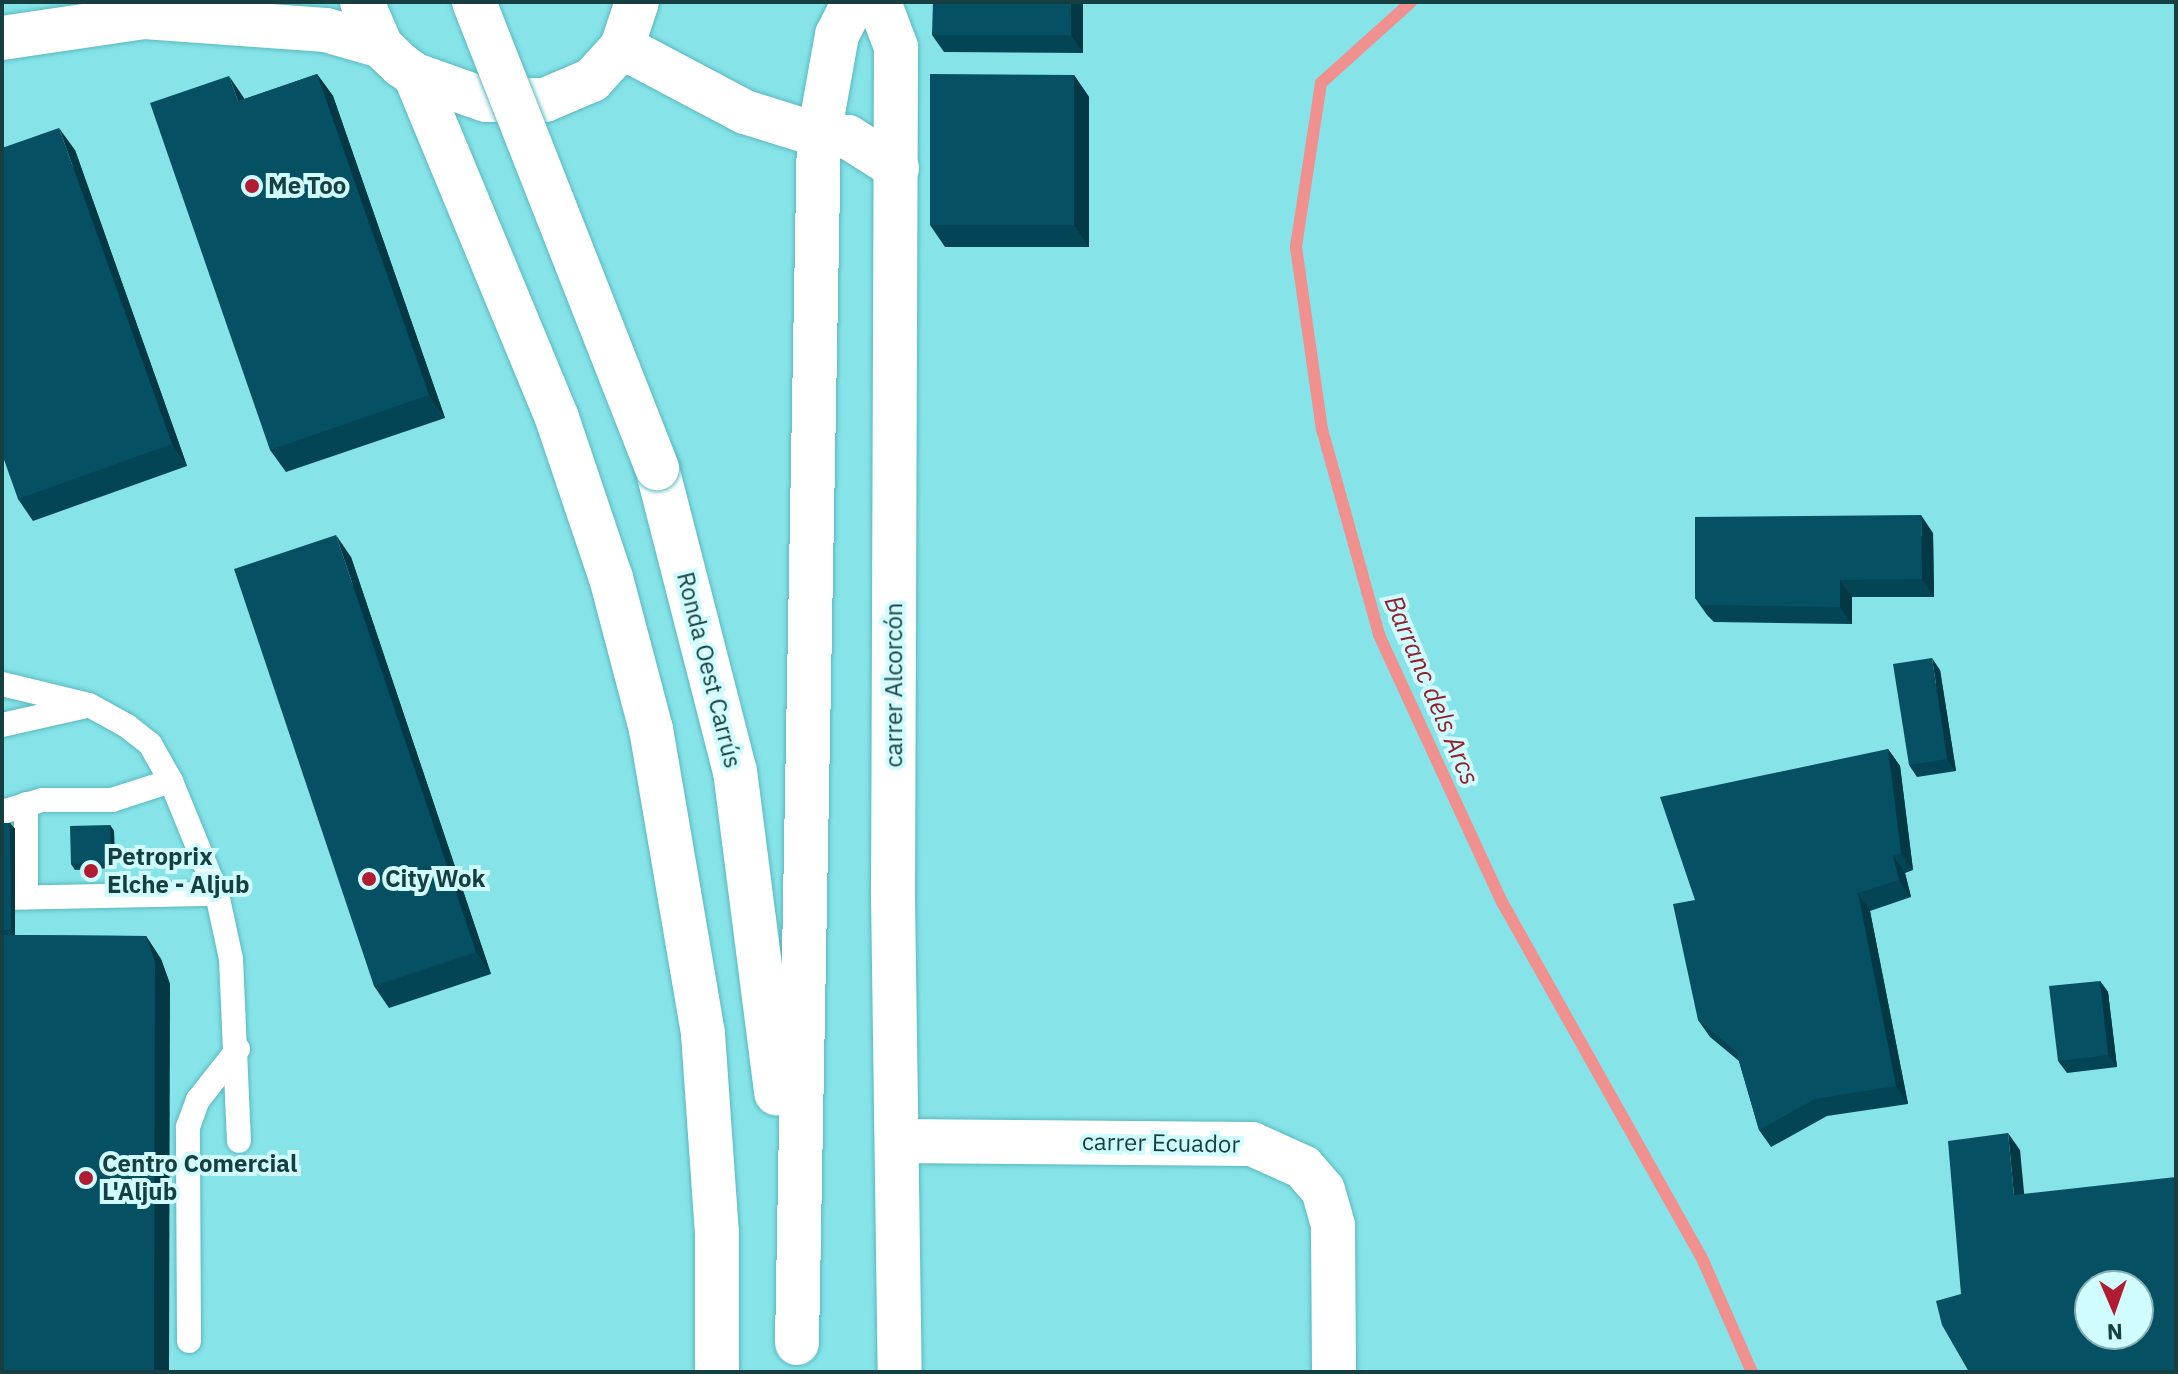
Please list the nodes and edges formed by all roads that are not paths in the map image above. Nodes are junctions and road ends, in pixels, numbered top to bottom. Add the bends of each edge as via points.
1 (212, 2) edge
2 (362, 2) edge
3 (474, 2) edge
4 (637, 2) edge
5 (854, 2) edge
6 (879, 2) edge
7 (144, 17) junction
8 (2, 38) edge
9 (381, 46) junction
10 (622, 47) junction
11 (415, 75) junction
12 (819, 135) junction
13 (897, 168) junction
14 (2, 684) edge
15 (89, 705) junction
16 (2, 725) edge
17 (171, 781) junction
18 (26, 804) junction
19 (2, 812) edge
20 (217, 894) junction
21 (14, 898) edge
22 (238, 1049) junction
23 (239, 1141) dead end
24 (897, 1141) junction
25 (189, 1341) dead end
26 (797, 1357) edge
27 (717, 1372) edge
28 (900, 1372) edge
29 (1334, 1372) edge

1 - 7 main road
2 - 9 main road
3 - 26 main road, Ronda Oest Carrús, bridge via 657,468 735,771 773,1059
4 - 10 main road
5 - 12 main road via 837,35
6 - 13 main road, carrer Alcorcón via 896,47
7 - 8 main road
7 - 9 main road via 326,30
9 - 11 main road
10 - 11 main road via 592,80 545,100 486,100
10 - 12 main road via 745,112
11 - 27 main road via 557,418 611,578 651,729 703,1034 717,1233
12 - 13 main road via 848,137
12 - 26 main road
13 - 24 main road, carrer Alcorcón
14 - 15 lane
15 - 16 lane
15 - 17 lane via 150,744
17 - 18 lane via 112,800
17 - 20 lane
18 - 19 lane
18 - 21 lane
20 - 21 lane
20 - 22 lane via 231,959
22 - 23 lane
22 - 25 lane via 198,1100 188,1127
24 - 28 main road, carrer Alcorcón
24 - 29 main road, carrer Ecuador via 1252,1144 1303,1167 1323,1190 1333,1226

